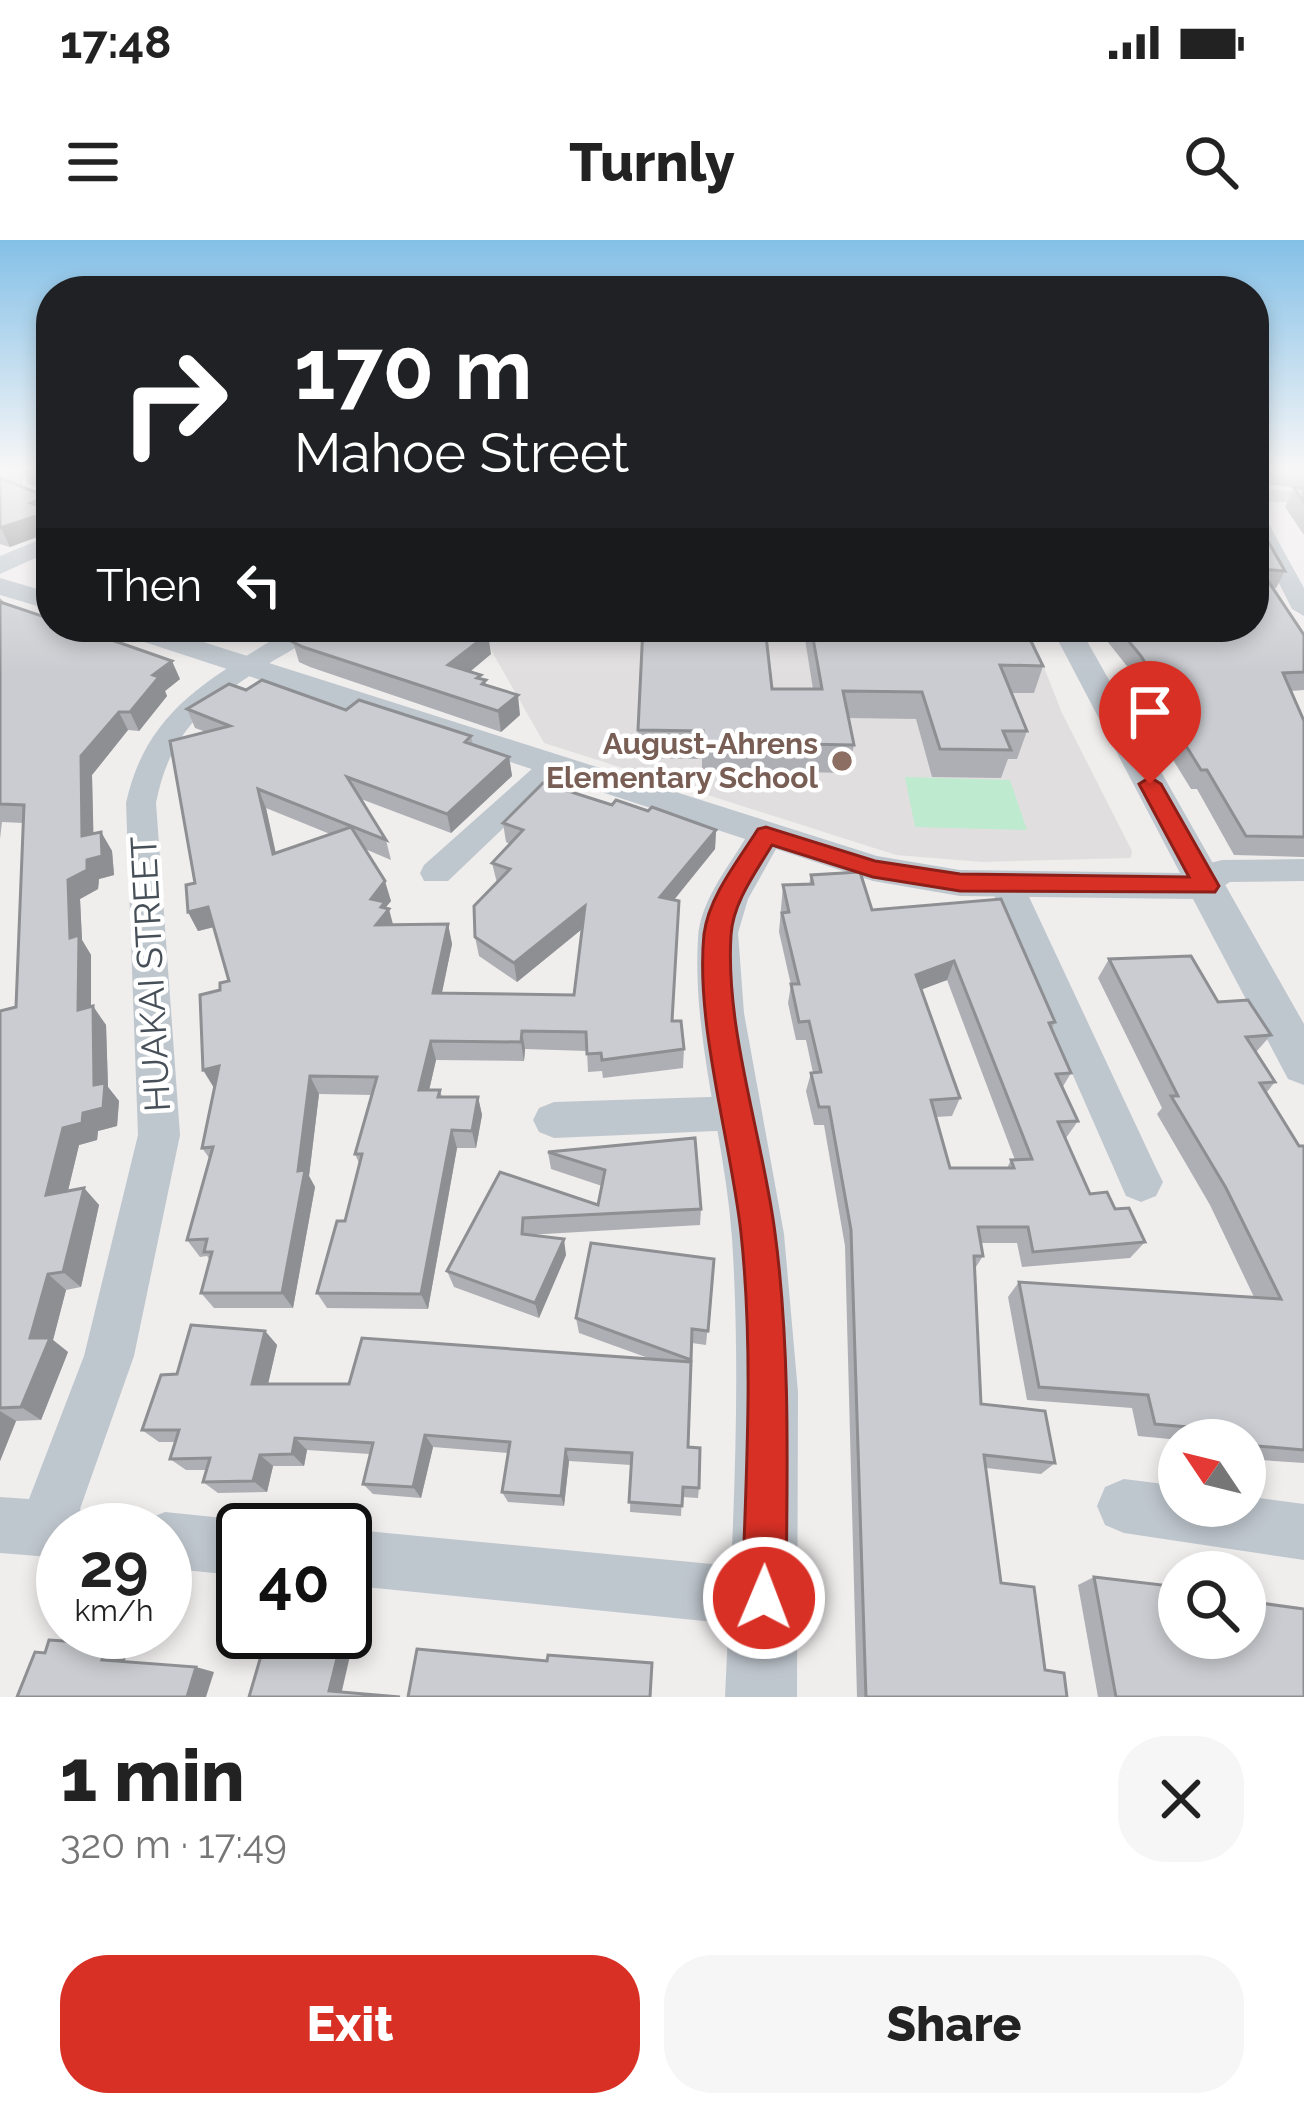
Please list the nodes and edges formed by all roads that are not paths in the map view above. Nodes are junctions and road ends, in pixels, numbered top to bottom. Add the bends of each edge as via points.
1 (1269, 543) edge
2 (36, 549) edge
3 (0, 566) edge
4 (0, 586) edge
5 (36, 597) edge
6 (1304, 609) edge
7 (173, 642) edge
8 (288, 642) edge
9 (1073, 642) edge
10 (250, 667) junction
11 (554, 765) junction
12 (766, 835) junction
13 (1304, 870) edge
14 (436, 873) dead end
15 (1006, 884) junction
16 (1206, 886) junction
17 (1304, 1066) edge
18 (739, 1113) junction
19 (554, 1120) dead end
20 (1141, 1182) dead end
21 (47, 1503) edge
22 (1124, 1506) dead end
23 (1304, 1532) edge
24 (372, 1560) edge
25 (764, 1598) junction
26 (761, 1697) edge

1 - 6 street
2 - 3 street
4 - 5 street
7 - 10 street
8 - 10 street, HUAKAI STREET
9 - 16 street
10 - 11 street
10 - 21 street, HUAKAI STREET via 165,730 143,777 159,1135 109,1356
11 - 12 street
11 - 14 street
12 - 15 street via 912,877
12 - 18 street via 718,933
13 - 16 street via 1222,872
15 - 16 street
15 - 20 street
16 - 17 street
18 - 19 street
18 - 25 street via 758,1234 768,1392
22 - 23 street
24 - 25 street
25 - 26 street

